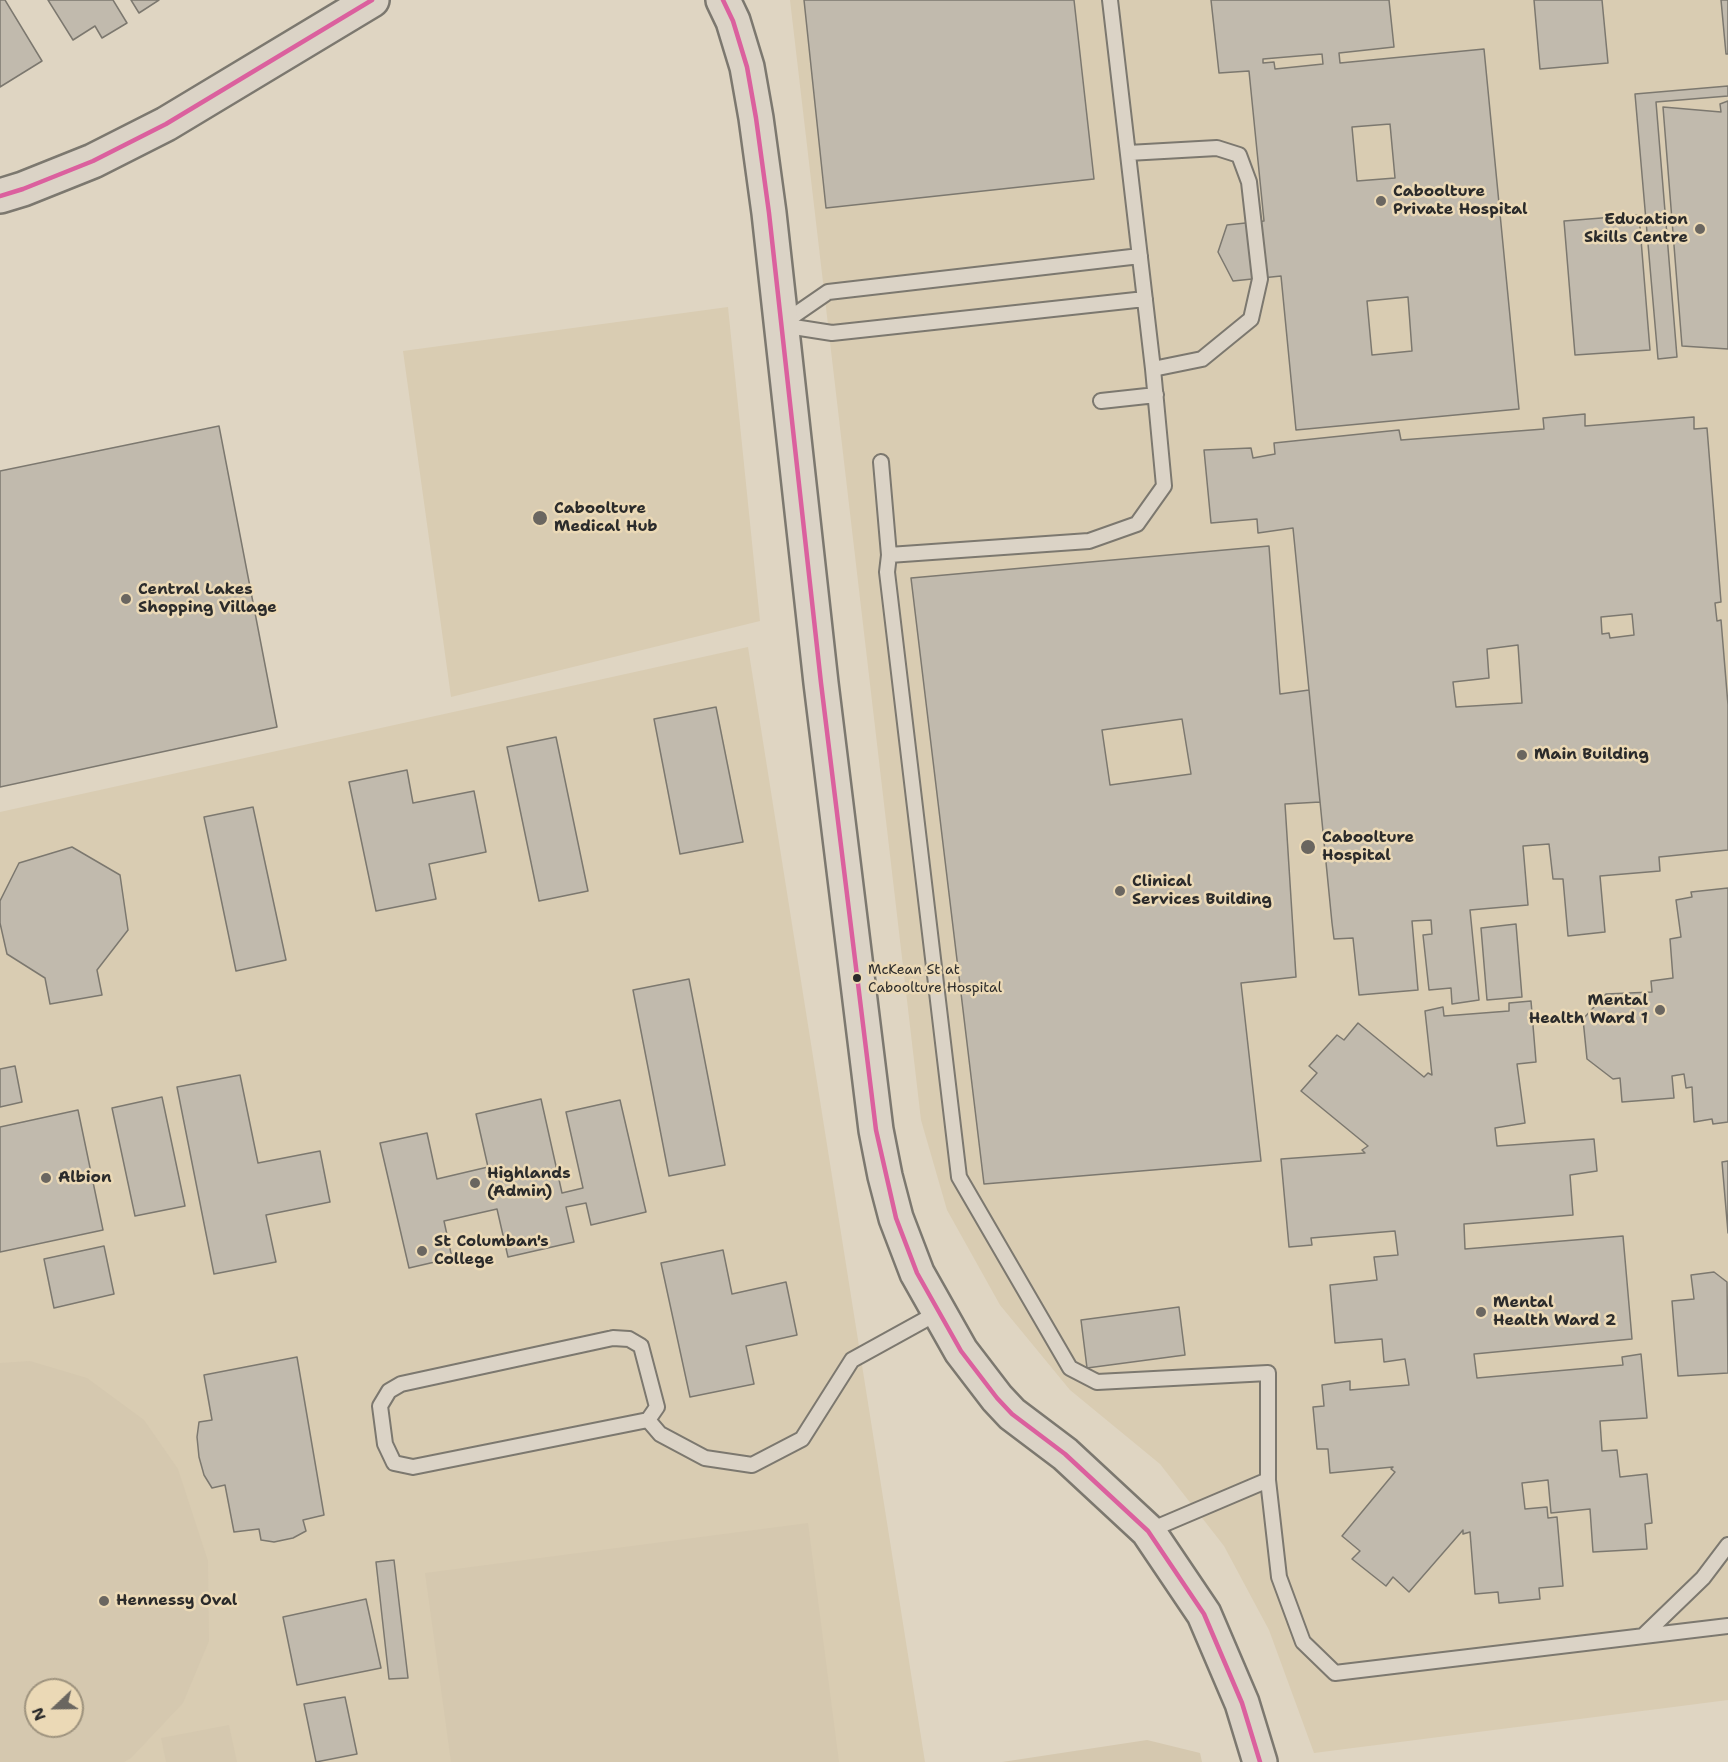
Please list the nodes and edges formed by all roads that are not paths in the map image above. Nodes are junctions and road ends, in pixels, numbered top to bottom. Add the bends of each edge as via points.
1 (372, 0) edge
2 (723, 0) edge
3 (1110, 0) edge
4 (1128, 153) junction
5 (0, 196) edge
6 (1140, 256) junction
7 (1145, 298) junction
8 (781, 325) junction
9 (1153, 369) junction
10 (1156, 395) junction
11 (1101, 401) dead end
12 (882, 462) dead end
13 (889, 555) junction
14 (939, 1311) junction
15 (648, 1420) junction
16 (1268, 1480) junction
17 (1148, 1531) junction
18 (1728, 1545) edge
19 (1728, 1626) edge
20 (1644, 1635) junction
21 (1260, 1762) edge

1 - 5 main road via 166,124 93,162
2 - 8 main road via 747,67
3 - 4 lane
4 - 6 lane
4 - 9 lane via 1217,148 1239,155 1250,182 1260,279 1251,319 1202,359
6 - 7 lane
6 - 8 lane via 828,292
7 - 8 lane via 832,333
7 - 9 lane
8 - 14 main road via 876,1130 896,1218 917,1273
9 - 10 lane
10 - 11 lane
10 - 13 lane via 1164,486 1137,524 1089,541
12 - 13 lane
13 - 16 lane via 887,572 960,1177 1070,1368 1097,1382 1268,1373
14 - 15 lane via 852,1360 802,1439 752,1465 705,1458 660,1434
14 - 17 main road via 961,1351 1012,1414 1065,1454
15 - 15 lane via 412,1467 394,1463 385,1444 380,1406 389,1391 401,1384 613,1338 629,1339 641,1346 657,1407
16 - 17 lane
16 - 20 lane via 1279,1577 1304,1642 1335,1673
17 - 21 main road via 1204,1614 1242,1703
18 - 20 lane via 1703,1578
19 - 20 lane

